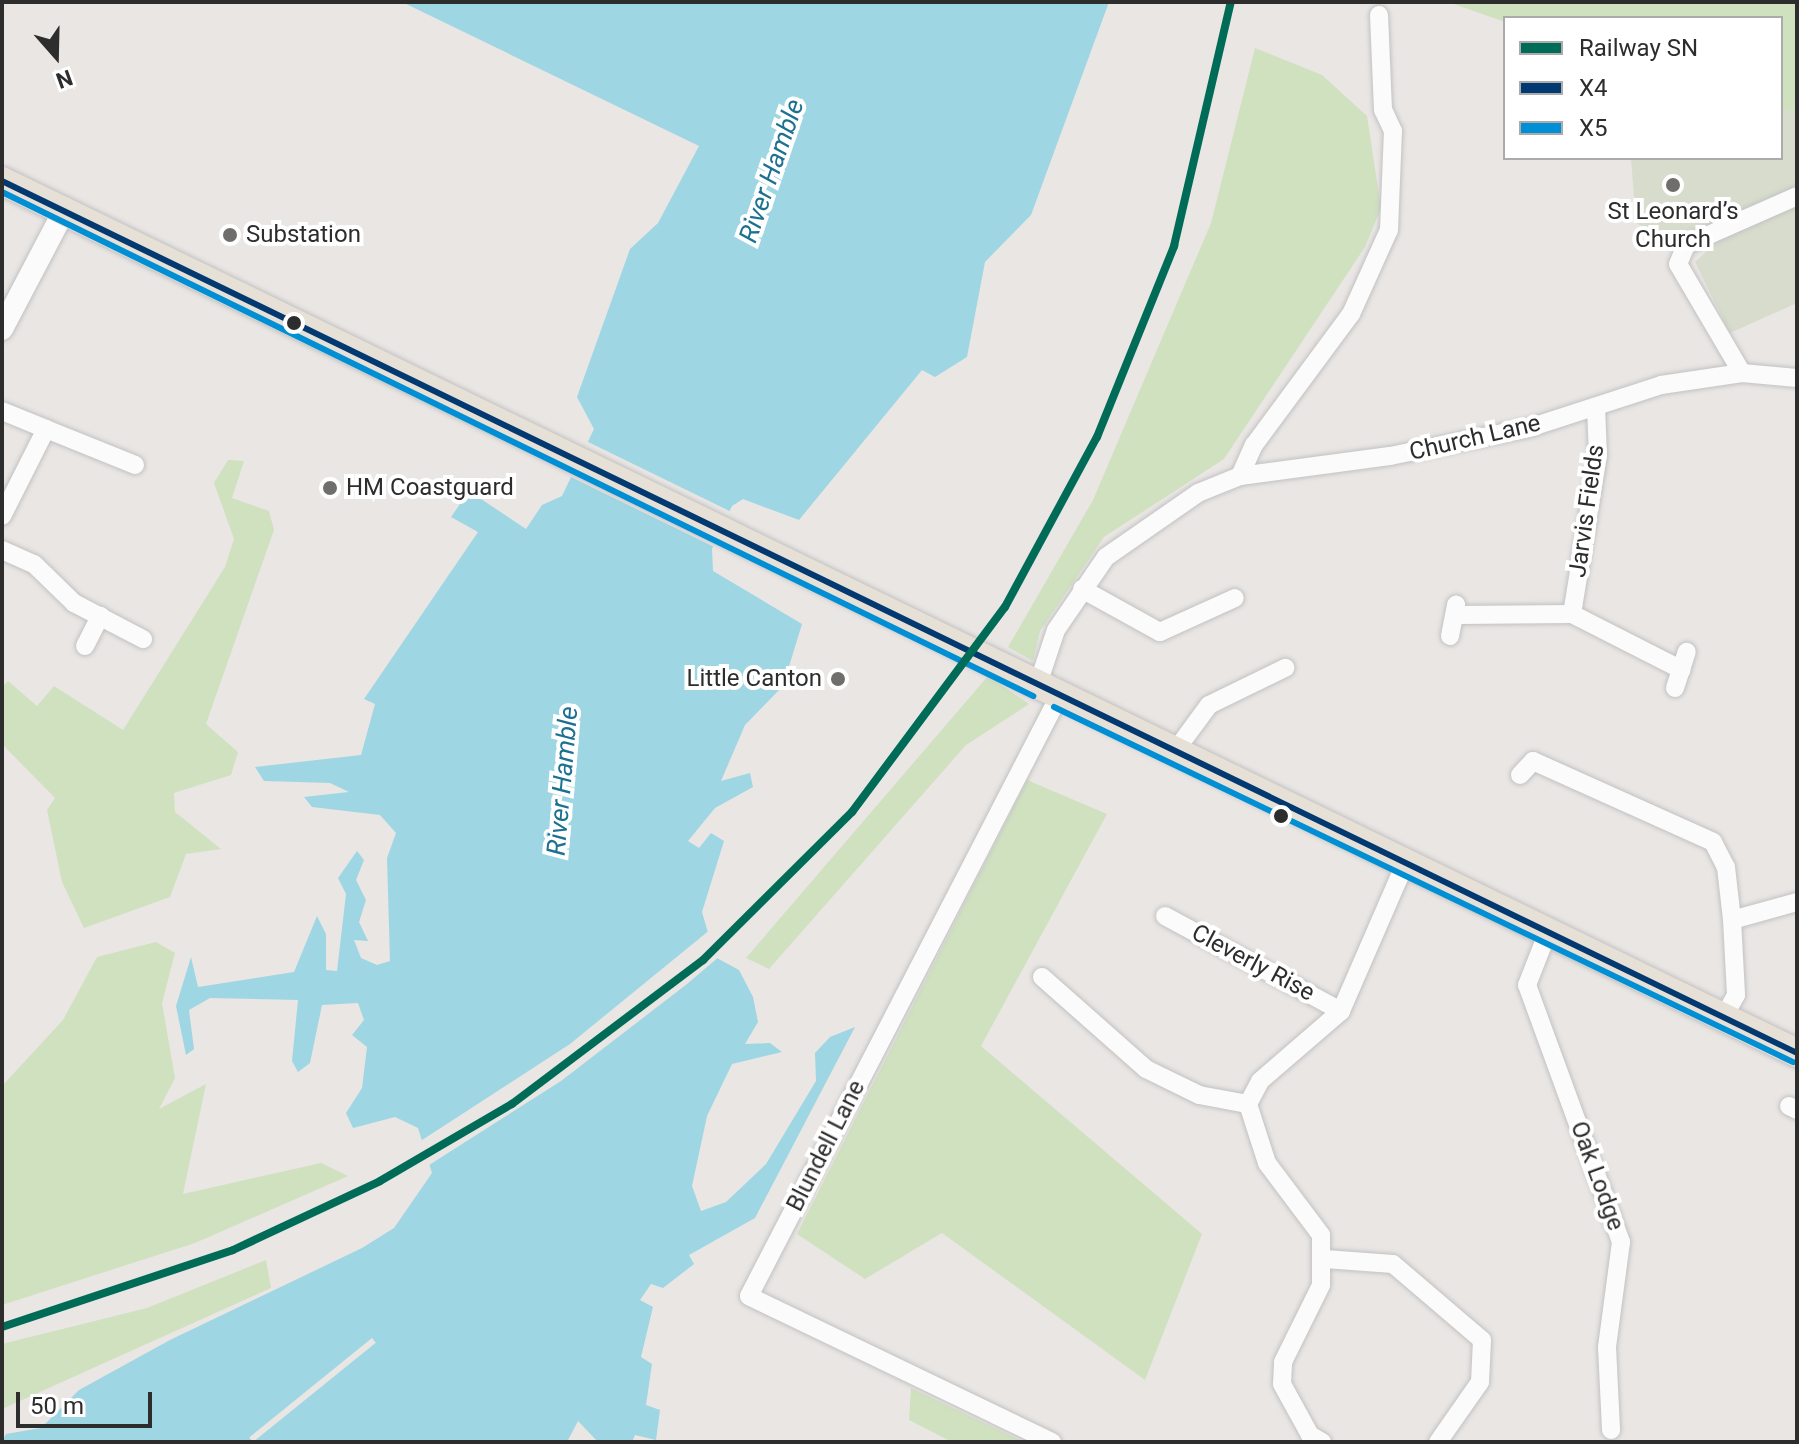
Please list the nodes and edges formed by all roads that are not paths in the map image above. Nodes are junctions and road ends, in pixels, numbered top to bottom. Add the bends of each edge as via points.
1 (1379, 15) dead end
2 (2, 181) edge
3 (1797, 196) edge
4 (65, 209) junction
5 (2, 329) edge
6 (1742, 373) junction
7 (1797, 378) edge
8 (1596, 407) junction
9 (2, 411) edge
10 (46, 429) junction
11 (135, 465) dead end
12 (1240, 476) junction
13 (2, 516) edge
14 (2, 550) edge
15 (1082, 589) junction
16 (1235, 598) dead end
17 (1572, 614) junction
18 (100, 616) junction
19 (1450, 636) dead end
20 (143, 639) dead end
21 (85, 646) dead end
22 (1287, 669) dead end
23 (1675, 688) dead end
24 (1048, 692) junction
25 (1173, 754) junction
26 (1520, 775) dead end
27 (1404, 866) junction
28 (1797, 902) edge
29 (1165, 916) dead end
30 (1732, 920) junction
31 (1547, 934) junction
32 (1042, 977) dead end
33 (1341, 1011) junction
34 (1723, 1018) junction
35 (1797, 1053) edge
36 (1248, 1104) junction
37 (1325, 1259) junction
38 (1611, 1430) dead end
39 (1052, 1442) edge
40 (1322, 1442) edge
41 (1438, 1442) edge

1 - 12 street via 1383,110 1393,131 1389,230 1351,314 1254,445
2 - 4 main road
3 - 6 street via 1686,245 1678,264
4 - 5 street
4 - 24 main road
6 - 7 street, Church Lane
6 - 8 street, Church Lane via 1661,385
8 - 12 street, Church Lane via 1390,456
8 - 17 street, Jarvis Fields via 1598,456
9 - 10 street
10 - 11 street
10 - 13 street
12 - 15 street, Church Lane via 1144,527
14 - 18 street via 34,564
15 - 16 street via 1160,632
15 - 24 street, Church Lane via 1056,630
17 - 19 street via 1457,610
17 - 23 street via 1684,661
18 - 20 street
18 - 21 street
22 - 25 street via 1209,705
24 - 25 main road
24 - 39 street, Blundell Lane via 749,1296
25 - 27 main road
26 - 30 street via 1533,761 1686,817 1713,842 1726,867
27 - 31 main road
27 - 33 street, Cleverly Rise
28 - 30 street
29 - 33 street, Cleverly Rise
30 - 34 street via 1736,995
31 - 34 main road
31 - 38 street, Oak Lodge via 1527,985 1621,1242 1607,1347
32 - 36 street via 1146,1069 1199,1095
33 - 36 street, Cleverly Rise via 1260,1081
34 - 35 main road
36 - 37 street via 1258,1146 1305,1206
37 - 40 street via 1282,1384 1310,1435
37 - 41 street via 1393,1264 1482,1340 1480,1382

